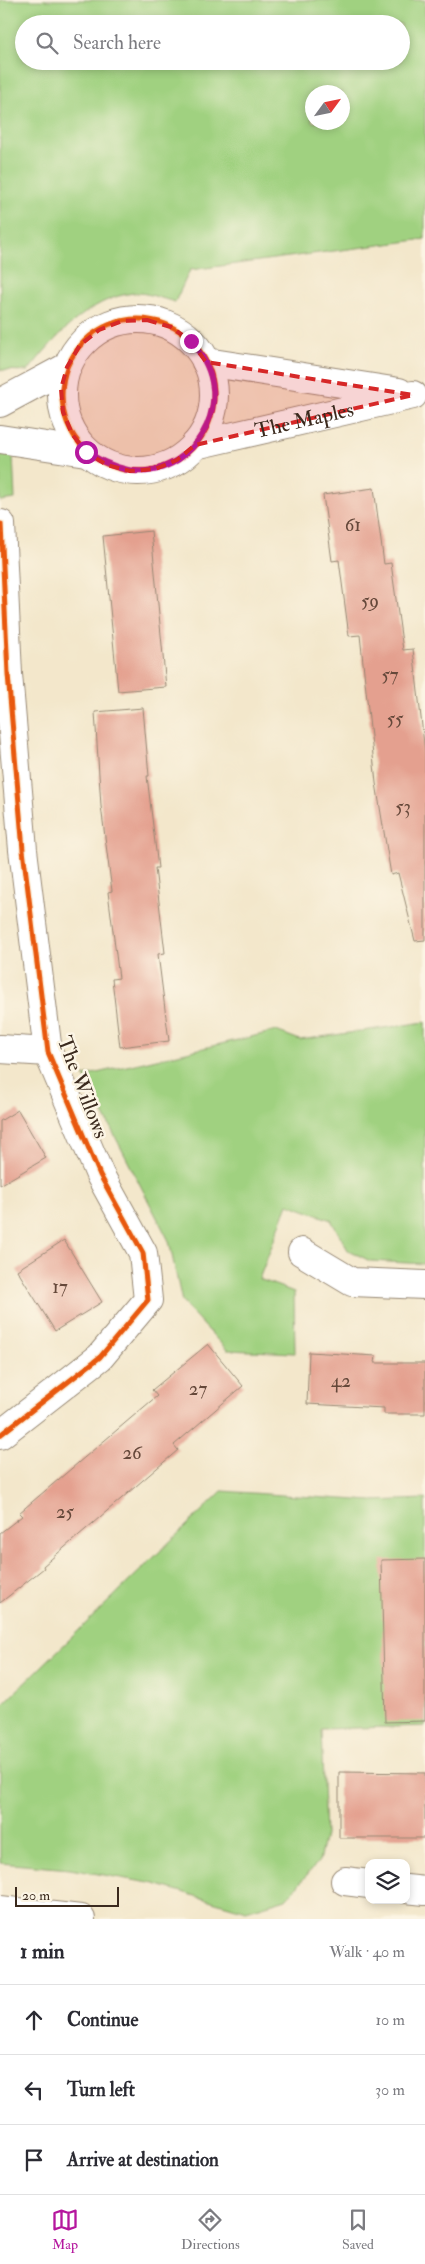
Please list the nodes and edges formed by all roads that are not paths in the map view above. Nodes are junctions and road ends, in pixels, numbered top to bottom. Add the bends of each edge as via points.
1 (206, 362) junction
2 (67, 367) junction
3 (419, 396) edge
4 (0, 403) edge
5 (0, 438) edge
6 (196, 445) junction
7 (86, 452) junction
8 (1, 542) edge
9 (4, 674) edge
10 (0, 1049) edge
11 (48, 1052) junction
12 (302, 1252) dead end
13 (425, 1285) edge
14 (0, 1435) edge
15 (410, 1889) edge
16 (425, 1891) edge
17 (0, 1910) edge
18 (81, 1919) edge

1 - 2 street via 191,341 171,327 147,320 122,321 99,330 80,346
1 - 3 street, The Maples
1 - 6 street via 213,383 213,405 207,426
2 - 4 street
2 - 7 street via 62,389 64,412 72,434
3 - 6 street, The Maples
5 - 7 street
6 - 7 street via 177,460 155,470 130,471 107,465
8 - 9 street, The Willows
9 - 11 street, The Willows
10 - 11 street, The Willows
11 - 14 street, The Willows via 100,1175 143,1253 148,1300 100,1357
12 - 13 street via 352,1282
15 - 16 street
17 - 18 street

